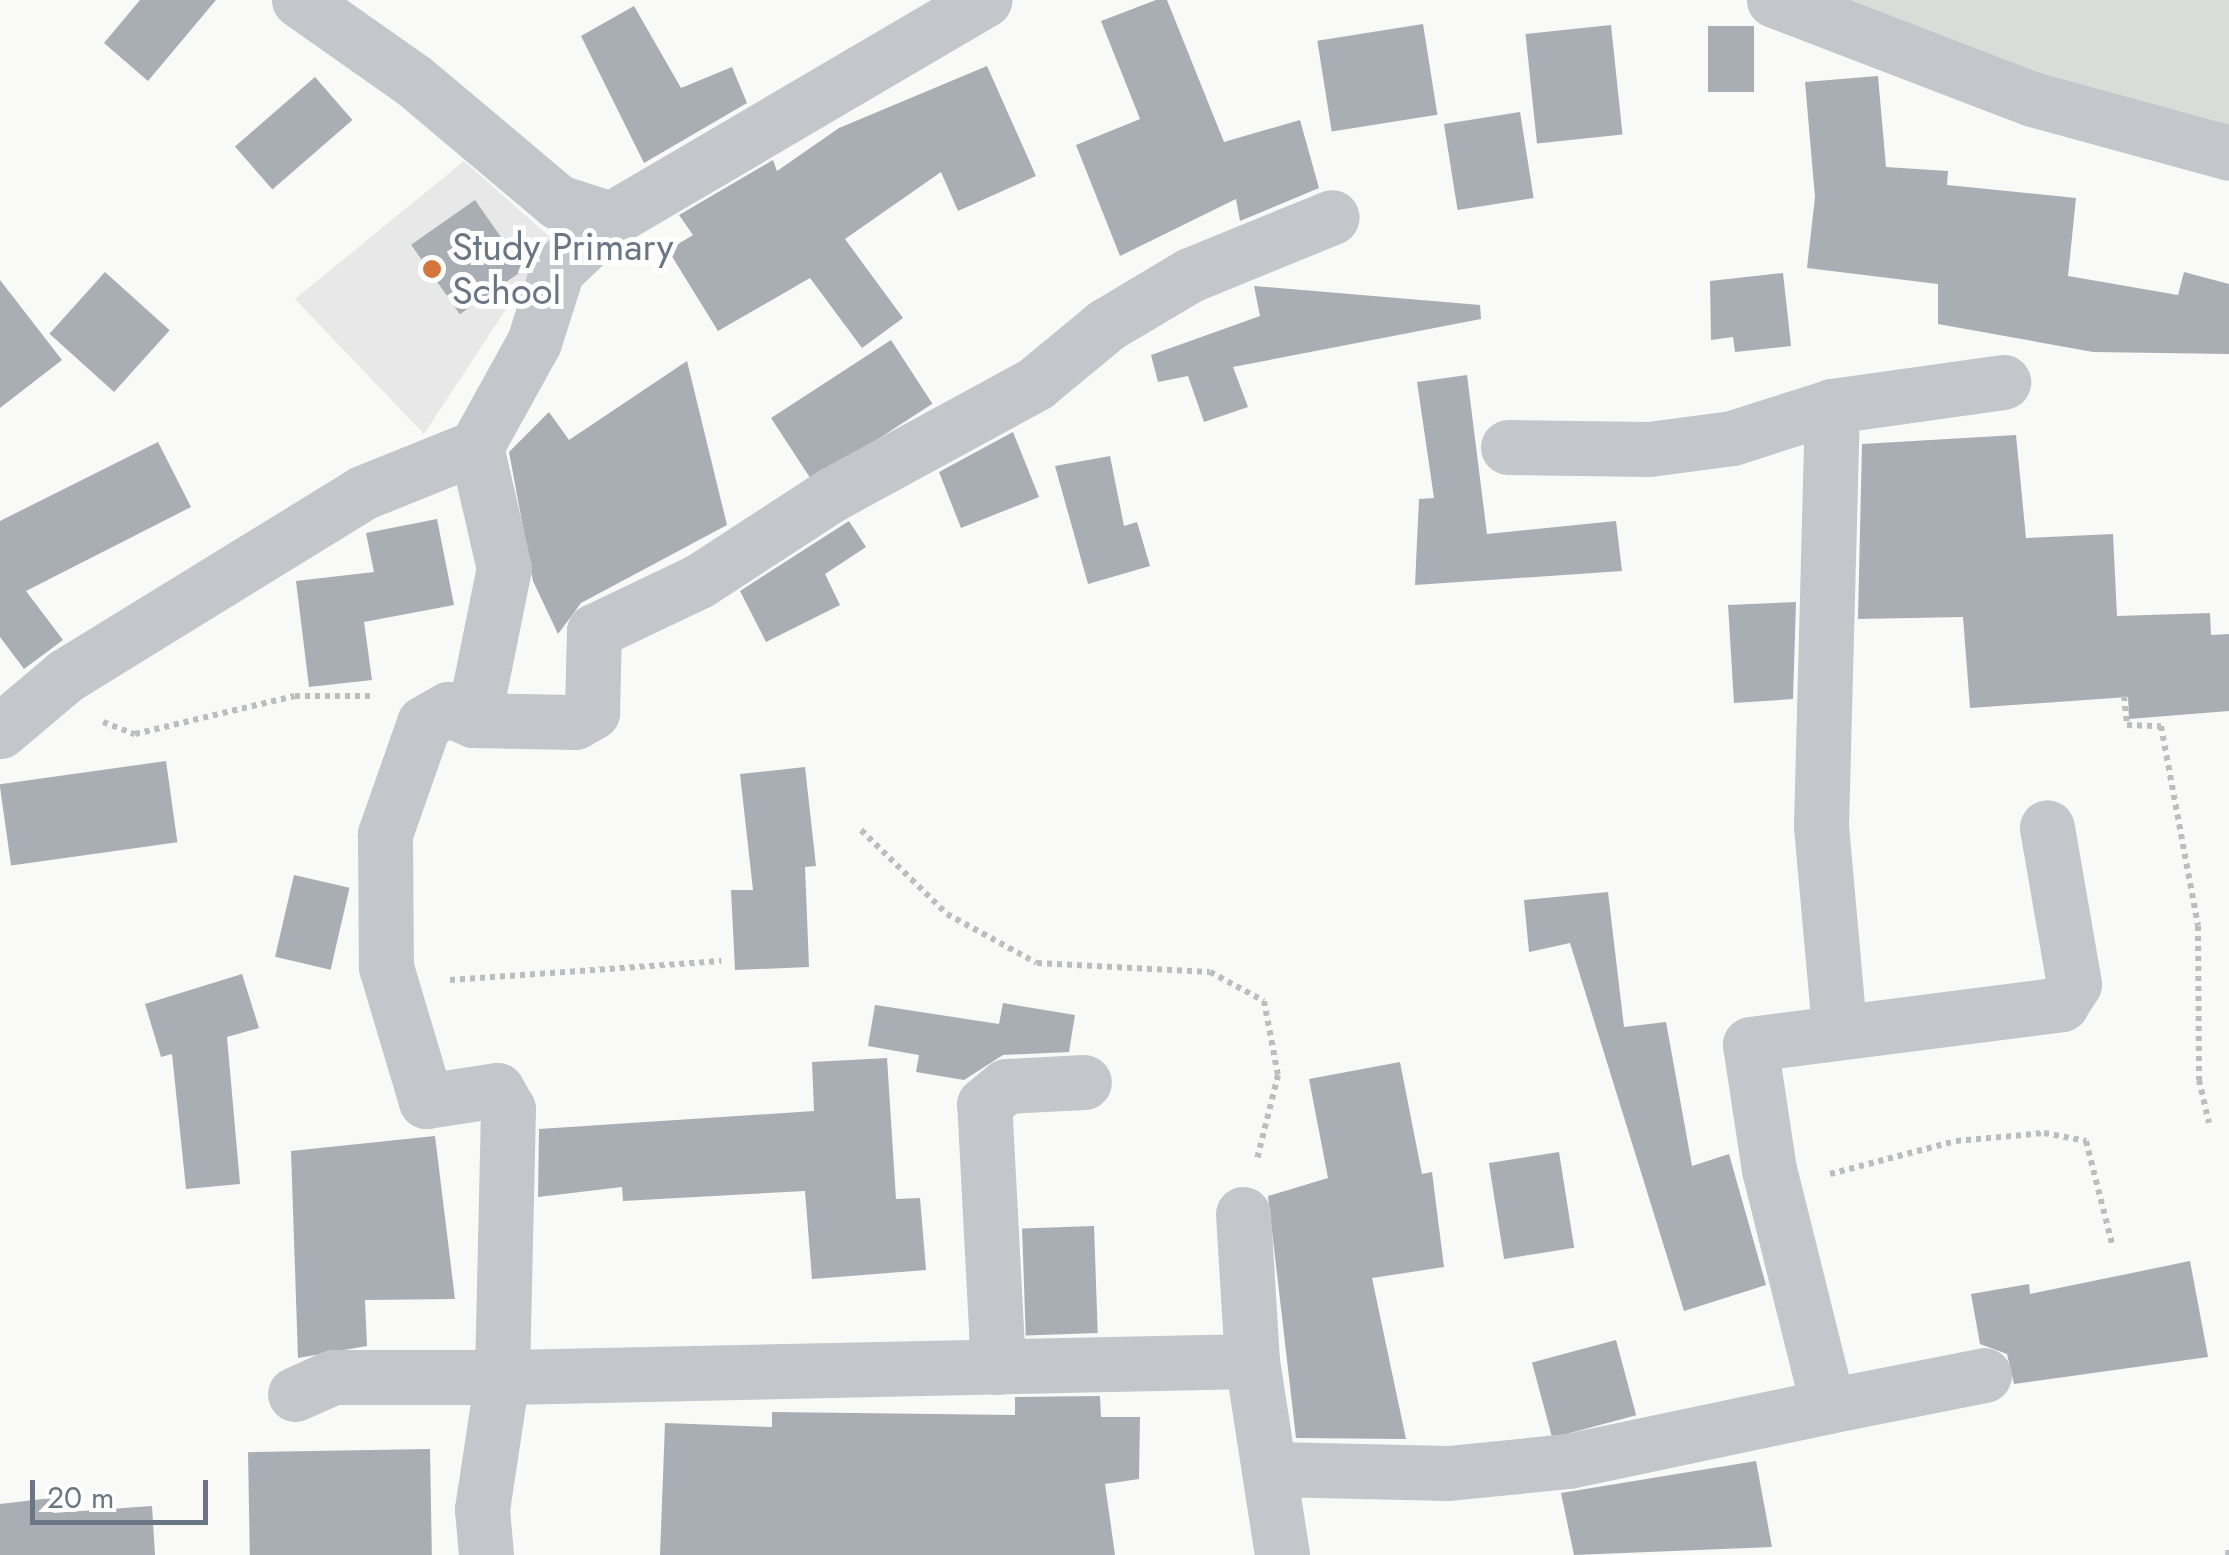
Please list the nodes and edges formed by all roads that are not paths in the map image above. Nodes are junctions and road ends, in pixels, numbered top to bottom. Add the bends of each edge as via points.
1 (299, 0) edge
2 (984, 0) edge
3 (1774, 0) edge
4 (2229, 153) edge
5 (1332, 217) dead end
6 (611, 219) junction
7 (2003, 382) dead end
8 (1832, 406) junction
9 (1508, 447) dead end
10 (476, 448) junction
11 (454, 715) junction
12 (0, 731) edge
13 (2047, 827) dead end
14 (1839, 1027) junction
15 (1084, 1082) dead end
16 (1243, 1214) road end
17 (1252, 1361) junction
18 (998, 1367) junction
19 (1984, 1375) dead end
20 (502, 1377) junction
21 (295, 1394) dead end
22 (1828, 1406) junction
23 (1274, 1470) junction
24 (486, 1555) edge
25 (1282, 1555) edge

1 - 6 street via 413,80 558,202
2 - 6 street
3 - 4 street via 2032,99
5 - 11 street via 1190,275 1106,325 1036,383 910,448 699,581 594,631 592,712 575,722
6 - 10 street via 557,270 534,342
7 - 8 street
8 - 9 street via 1732,438 1650,449
8 - 14 street via 1821,826
10 - 11 street via 504,568
10 - 12 street via 362,493 65,676
11 - 20 street via 385,834 386,967 426,1101 497,1090 508,1109
13 - 14 street via 2070,996
14 - 22 street via 1750,1044 1768,1170
15 - 18 street via 1006,1086 984,1104
16 - 17 street
17 - 18 street
17 - 23 street
18 - 20 street
19 - 22 street
20 - 21 street via 333,1377
20 - 24 street via 482,1509
22 - 23 street via 1568,1461 1448,1473
23 - 25 street

